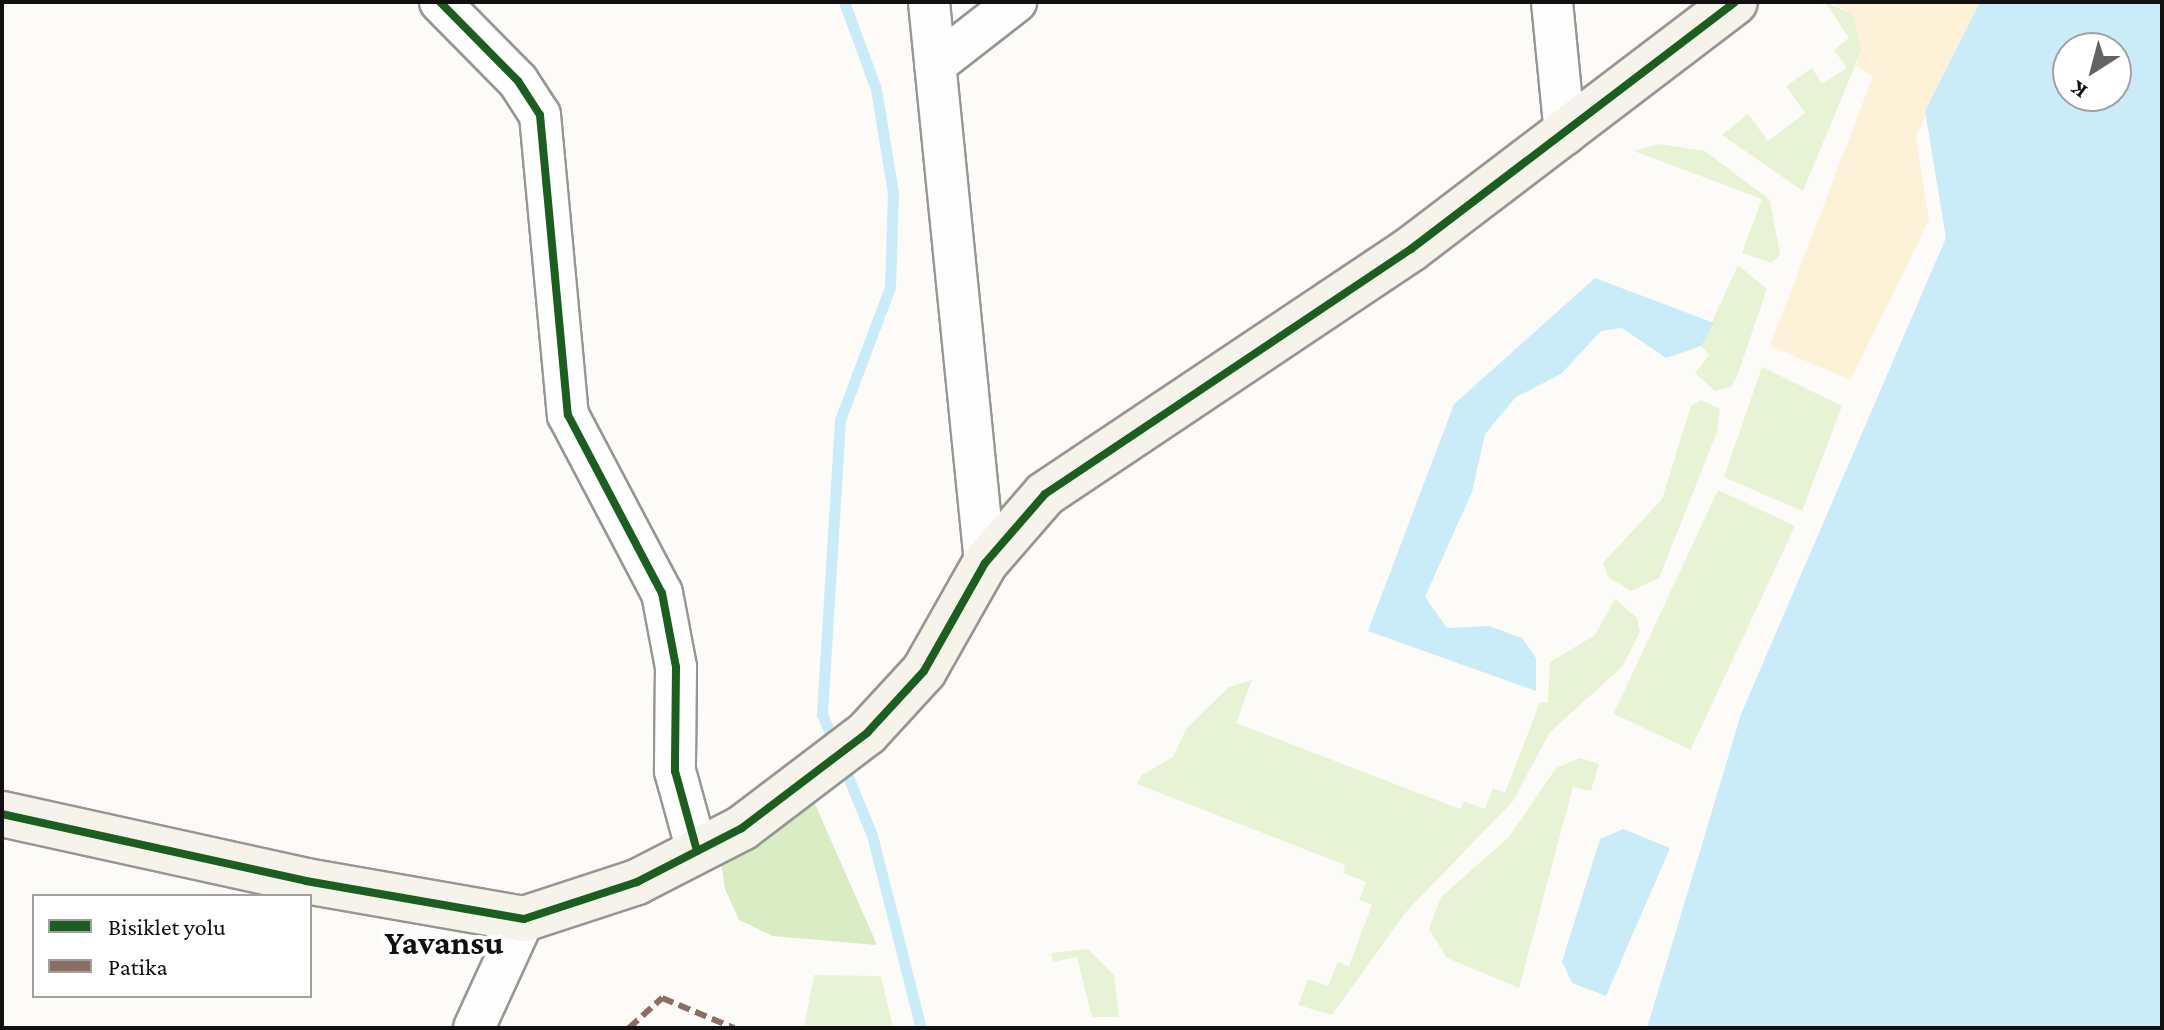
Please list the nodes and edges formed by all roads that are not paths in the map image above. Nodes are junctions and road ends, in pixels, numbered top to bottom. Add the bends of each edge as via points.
1 (440, 2) edge
2 (929, 2) edge
3 (1016, 2) edge
4 (1552, 2) edge
5 (1735, 2) edge
6 (935, 65) junction
7 (1565, 134) junction
8 (985, 563) junction
9 (2, 814) edge
10 (697, 851) junction
11 (524, 919) junction
12 (474, 1028) edge

1 - 10 street via 518,81 540,115 568,415 662,593 676,667 675,771
2 - 6 street
3 - 6 street
4 - 7 street
5 - 7 street
6 - 8 street
7 - 8 street via 1411,249 1045,494
8 - 10 street via 924,671 867,733 742,828
9 - 11 street via 306,881
10 - 11 street via 637,882
11 - 12 street

